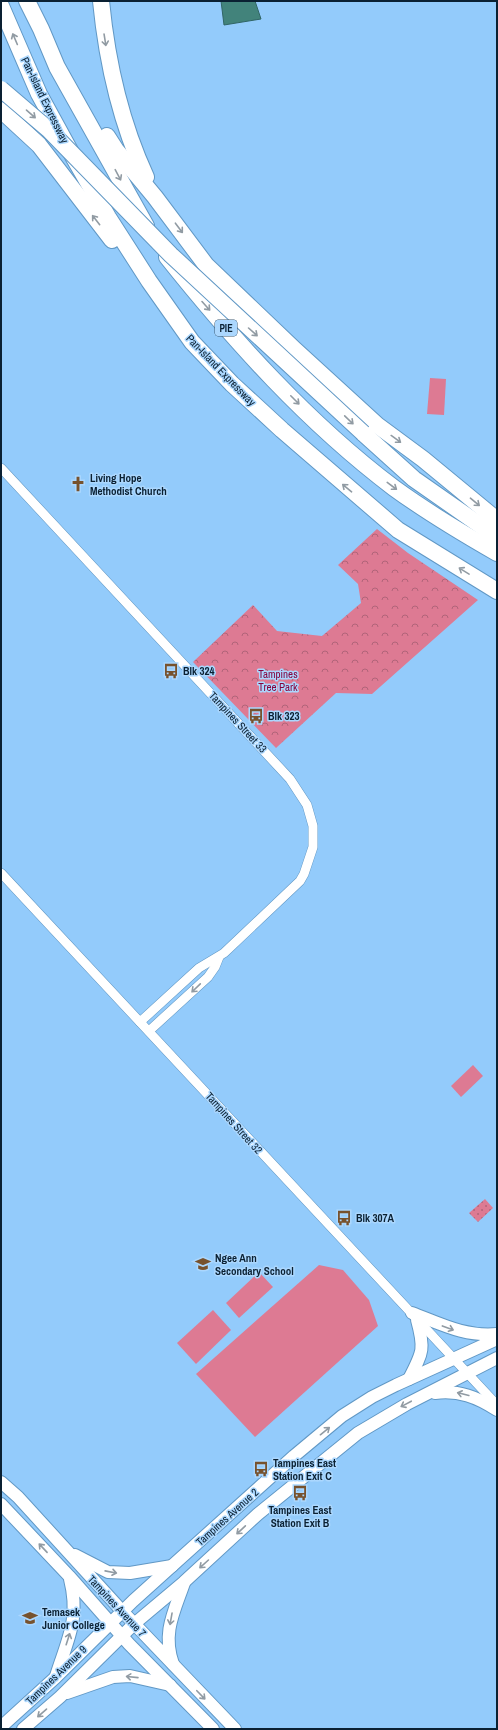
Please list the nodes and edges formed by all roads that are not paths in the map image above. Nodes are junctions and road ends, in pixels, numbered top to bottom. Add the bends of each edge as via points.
1 (27, 1) edge
2 (101, 1) edge
3 (1, 6) edge
4 (42, 29) junction
5 (1, 89) edge
6 (1, 110) edge
7 (155, 197) junction
8 (149, 281) junction
9 (423, 459) junction
10 (1, 468) edge
11 (474, 520) junction
12 (497, 520) edge
13 (497, 538) edge
14 (497, 553) edge
15 (496, 591) edge
16 (1, 874) edge
17 (219, 957) junction
18 (140, 1022) junction
19 (149, 1032) junction
20 (415, 1316) junction
21 (497, 1334) edge
22 (497, 1339) edge
23 (452, 1358) junction
24 (497, 1358) edge
25 (466, 1374) junction
26 (409, 1379) junction
27 (426, 1394) junction
28 (497, 1405) edge
29 (497, 1410) edge
30 (1, 1482) edge
31 (1, 1504) edge
32 (64, 1548) junction
33 (173, 1565) junction
34 (69, 1576) junction
35 (184, 1582) junction
36 (122, 1611) junction
37 (110, 1623) junction
38 (134, 1624) junction
39 (122, 1636) junction
40 (174, 1667) junction
41 (56, 1677) junction
42 (170, 1685) junction
43 (60, 1697) junction
44 (1, 1727) edge
45 (23, 1729) edge
46 (213, 1729) edge
47 (235, 1729) edge

1 - 4 highway, PIE
2 -> 7 highway via 116,96 134,150
8 -> 3 highway, Pan-Island Expressway via 104,210 43,101
4 - 7 highway via 116,150
4 -> 14 highway, PIE via 57,67 157,246 201,300 273,378 320,425 365,464 427,510
5 -> 11 highway, bridge via 49,130 171,256 363,433 443,502
8 -> 6 highway via 121,252 39,145
7 -> 9 highway via 206,265 377,425
15 -> 8 highway, Pan-Island Expressway via 398,530 282,430 232,384 192,342
9 - 11 highway
9 -> 12 highway
10 - 17 street, Tampines Street 33 via 290,779 307,805 314,838 309,864 304,874 293,888
11 - 13 highway
16 - 18 street, Tampines Street 32
17 - 18 street, Tampines Street 33 via 199,968
17 -> 19 street, Tampines Street 33 via 208,976
18 - 19 street, Tampines Street 32
19 - 20 street, Tampines Street 32
20 -> 21 main road via 456,1331
20 - 23 street, Tampines Street 32
20 - 26 main road via 423,1341 422,1352
22 - 23 main road, Tampines Avenue 2
23 - 25 street, Tampines Street 32
23 - 26 main road, Tampines Avenue 2
24 - 25 main road, Tampines Avenue 2
25 - 27 main road, Tampines Avenue 2
25 - 28 street, Tampines Street 32
33 -> 26 main road, Tampines Avenue 2 via 342,1416
29 -> 27 main road via 466,1394
27 -> 35 main road, Tampines Avenue 2 via 358,1434 258,1514
30 - 32 main road, Tampines Avenue 7
34 -> 31 main road, Tampines Avenue 7
32 -> 33 main road via 108,1572 130,1574
32 - 36 main road, Tampines Avenue 7
33 - 36 main road, Tampines Avenue 2
34 - 37 main road, Tampines Avenue 7
41 -> 34 main road via 74,1617 75,1598
35 - 38 main road, Tampines Avenue 2
35 -> 40 main road via 173,1609 167,1644
36 - 37 main road, Tampines Avenue 2
36 - 38 main road, Tampines Avenue 7
37 - 39 main road, Tampines Avenue 7
37 - 41 main road, Tampines Avenue 9
38 - 39 main road, Tampines Avenue 2
38 - 40 main road, Tampines Avenue 7
39 - 42 main road, Tampines Avenue 7
39 - 43 main road, Tampines Avenue 9
40 -> 47 main road, Tampines Avenue 7
41 - 44 main road, Tampines Avenue 9
42 -> 43 main road via 130,1676 113,1677
42 - 46 main road, Tampines Avenue 7
43 -> 45 main road, Tampines Avenue 9

